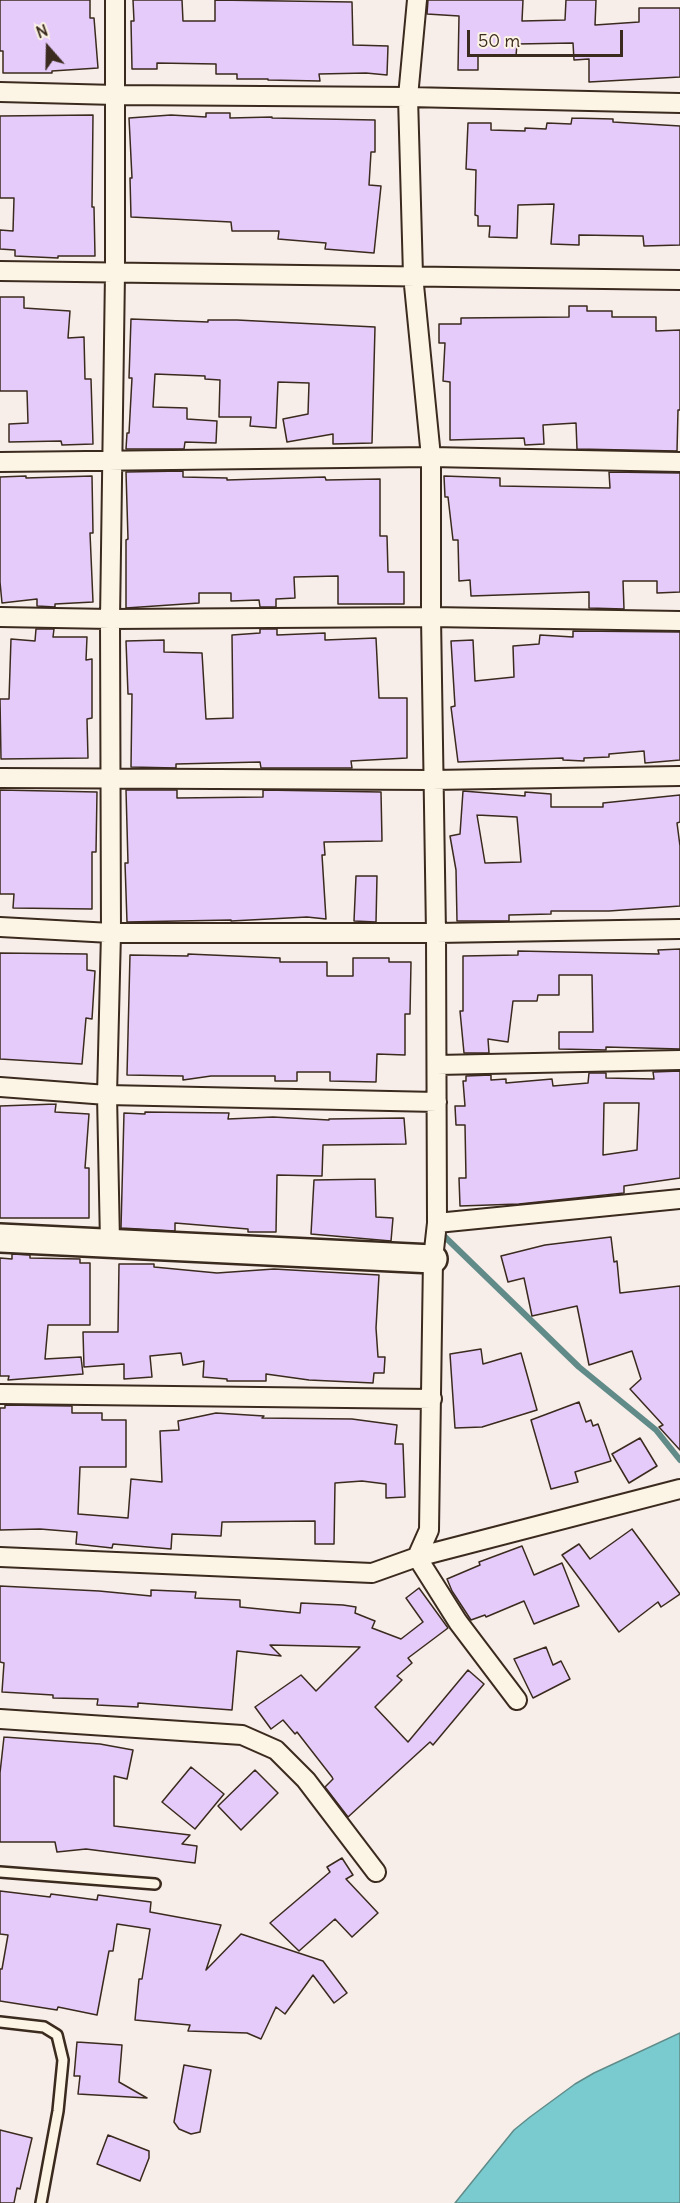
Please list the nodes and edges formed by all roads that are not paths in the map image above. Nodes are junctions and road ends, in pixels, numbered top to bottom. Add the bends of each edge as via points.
1 (115, 0) edge
2 (417, 0) edge
3 (0, 92) edge
4 (116, 95) junction
5 (408, 97) junction
6 (680, 103) edge
7 (0, 271) edge
8 (115, 273) junction
9 (413, 275) junction
10 (680, 280) edge
11 (431, 457) junction
12 (112, 461) junction
13 (0, 462) edge
14 (680, 462) edge
15 (0, 617) edge
16 (430, 617) junction
17 (110, 619) junction
18 (680, 621) edge
19 (680, 776) edge
20 (0, 778) edge
21 (112, 780) junction
22 (432, 780) junction
23 (0, 927) edge
24 (680, 929) edge
25 (111, 933) junction
26 (436, 933) junction
27 (680, 1060) edge
28 (437, 1065) junction
29 (0, 1087) edge
30 (107, 1095) junction
31 (437, 1102) junction
32 (680, 1199) edge
33 (437, 1223) junction
34 (0, 1238) edge
35 (110, 1242) junction
36 (433, 1259) junction
37 (0, 1394) edge
38 (432, 1399) junction
39 (680, 1489) edge
40 (0, 1557) edge
41 (417, 1557) junction
42 (518, 1701) dead end
43 (0, 1719) edge
44 (0, 1872) edge
45 (376, 1872) dead end
46 (155, 1884) dead end
47 (0, 2022) edge
48 (41, 2203) edge

1 - 4 street
2 - 5 street
3 - 4 street
4 - 5 street
4 - 8 street
5 - 6 street
5 - 9 street
7 - 8 street
8 - 9 street
8 - 12 street
9 - 10 street
9 - 11 street
11 - 12 street
11 - 14 street
11 - 16 street
12 - 13 street
12 - 17 street
15 - 17 street
16 - 17 street
16 - 18 street
16 - 22 street
17 - 21 street
19 - 22 street
20 - 21 street
21 - 22 street
21 - 25 street
22 - 26 street
23 - 25 street
24 - 26 street
25 - 26 street
25 - 30 street
26 - 28 street
27 - 28 street
28 - 31 street
29 - 30 street
30 - 31 street
30 - 35 street
31 - 33 street
32 - 33 street
33 - 36 street
34 - 35 street
35 - 36 street
36 - 38 street
37 - 38 street
38 - 41 street via 429,1530
39 - 41 street
40 - 41 street via 372,1573
41 - 42 street via 458,1622
43 - 45 street via 242,1735 276,1750 306,1780
44 - 46 lane
47 - 48 lane via 44,2027 57,2035 63,2060

